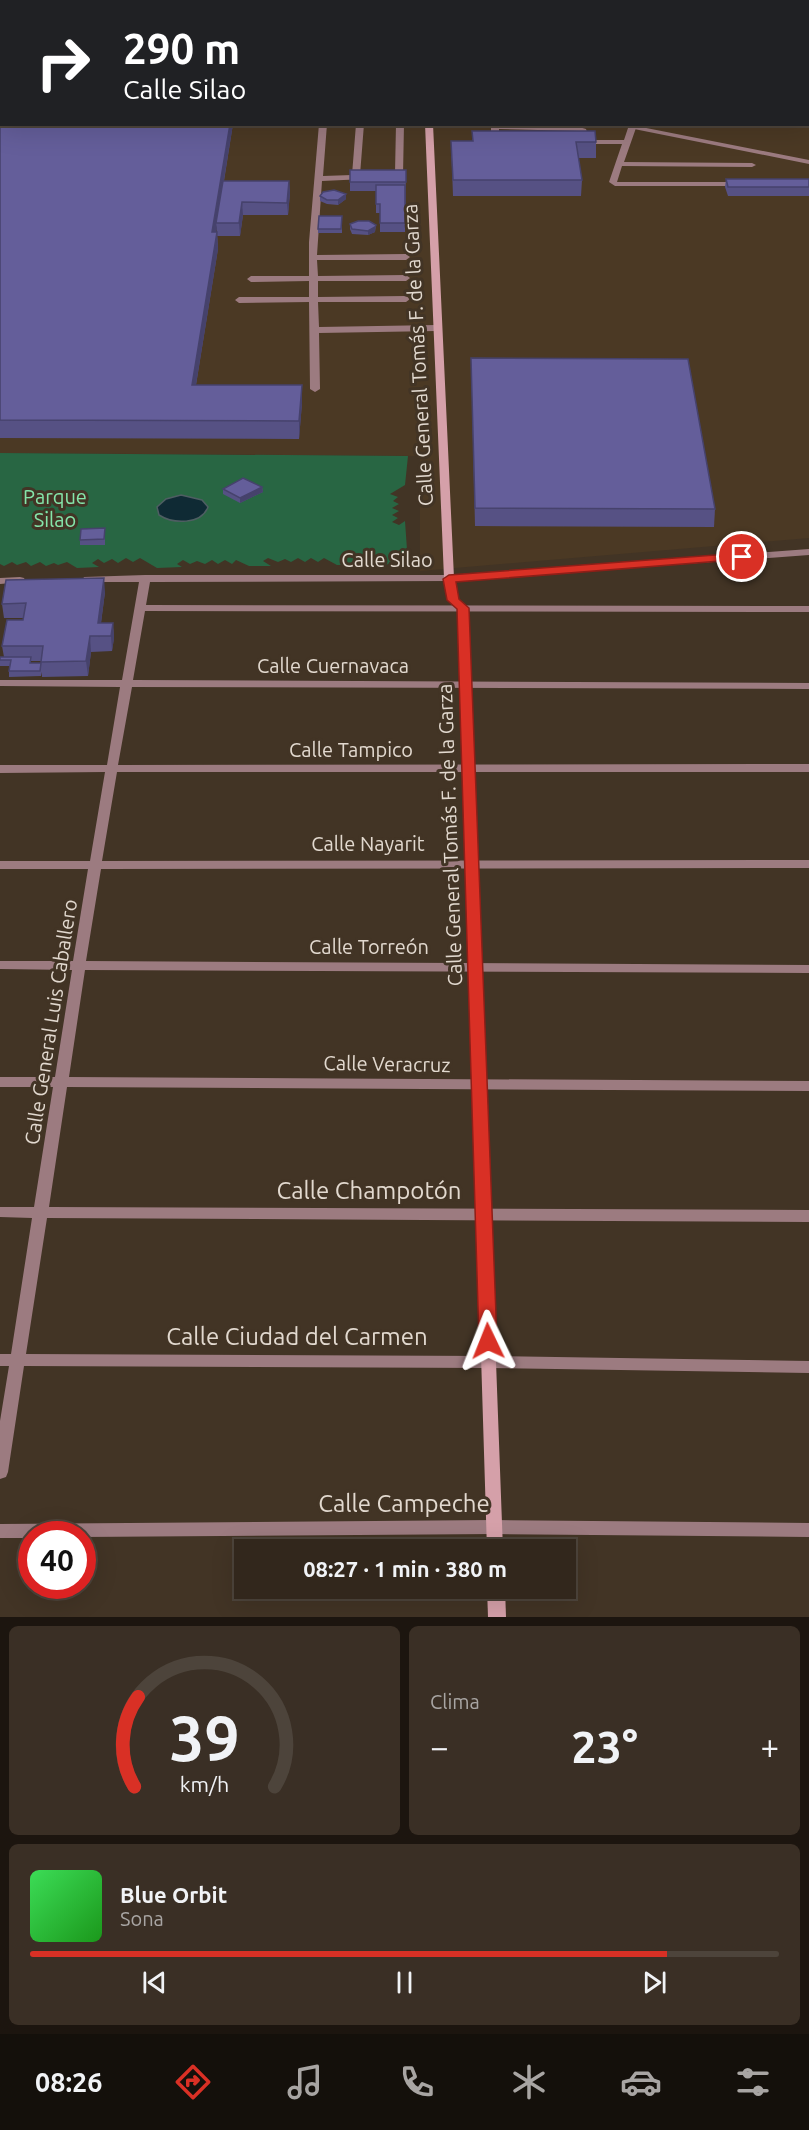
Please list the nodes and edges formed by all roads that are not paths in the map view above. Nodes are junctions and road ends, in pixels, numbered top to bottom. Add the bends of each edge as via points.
1 (323, 126) edge
2 (360, 126) edge
3 (400, 126) edge
4 (429, 126) edge
5 (622, 126) edge
6 (632, 128) junction
7 (508, 142) edge
8 (576, 142) edge
9 (587, 142) junction
10 (627, 142) junction
11 (809, 162) edge
12 (619, 164) junction
13 (752, 165) dead end
14 (356, 177) junction
15 (318, 179) junction
16 (748, 184) edge
17 (406, 257) dead end
18 (313, 258) junction
19 (406, 278) dead end
20 (251, 279) dead end
21 (313, 279) junction
22 (406, 299) dead end
23 (239, 300) dead end
24 (314, 300) junction
25 (436, 328) junction
26 (314, 330) junction
27 (315, 389) dead end
28 (809, 552) edge
29 (145, 578) junction
30 (449, 579) junction
31 (33, 580) edge
32 (78, 580) edge
33 (0, 581) edge
34 (140, 608) junction
35 (463, 608) junction
36 (809, 609) edge
37 (0, 683) edge
38 (127, 683) junction
39 (465, 684) junction
40 (809, 686) edge
41 (809, 768) edge
42 (0, 769) edge
43 (112, 770) junction
44 (468, 770) junction
45 (471, 863) junction
46 (809, 864) edge
47 (0, 865) edge
48 (95, 865) junction
49 (0, 965) edge
50 (80, 965) junction
51 (475, 968) junction
52 (809, 969) edge
53 (61, 1081) junction
54 (0, 1082) edge
55 (479, 1085) junction
56 (809, 1086) edge
57 (0, 1212) edge
58 (41, 1212) junction
59 (484, 1214) junction
60 (809, 1216) edge
61 (18, 1359) junction
62 (0, 1360) edge
63 (489, 1362) junction
64 (809, 1367) edge
65 (0, 1472) edge
66 (494, 1527) junction
67 (809, 1530) edge
68 (0, 1531) edge
69 (495, 1539) edge
70 (496, 1599) edge
71 (497, 1617) edge

1 - 15 street
2 - 14 street
3 - 14 street via 399,175
4 - 25 street, Calle General Tomás F. de la Garza
5 - 6 street
6 - 10 street
6 - 11 street
7 - 9 street via 495,141 495,128 579,129
8 - 9 street
9 - 10 street
10 - 12 street
12 - 13 street
12 - 16 street via 615,184
14 - 15 street
15 - 18 street
17 - 18 street
18 - 21 street
19 - 21 street
20 - 21 street
21 - 24 street
22 - 24 street
23 - 24 street
24 - 26 street
25 - 26 street
25 - 30 street, Calle General Tomás F. de la Garza
26 - 27 street
28 - 30 street, Calle Silao
29 - 30 street, Calle Silao
29 - 32 street, Calle Silao
29 - 34 street, Calle General Luis Caballero
30 - 35 street, Calle General Tomás F. de la Garza via 453,600
31 - 33 street
34 - 35 street
34 - 38 street, Calle General Luis Caballero
35 - 36 street
35 - 39 street, Calle General Tomás F. de la Garza
37 - 38 street, Calle Cuernavaca
38 - 39 street, Calle Cuernavaca
38 - 43 street, Calle General Luis Caballero
39 - 40 street, Calle Cuernavaca
39 - 44 street, Calle General Tomás F. de la Garza
41 - 44 street, Calle Tampico
42 - 43 street, Calle Tampico
43 - 44 street, Calle Tampico
43 - 48 street, Calle General Luis Caballero
44 - 45 street, Calle General Tomás F. de la Garza
45 - 46 street, Calle Nayarit
45 - 48 street, Calle Nayarit
45 - 51 street, Calle General Tomás F. de la Garza
47 - 48 street, Calle Nayarit
48 - 50 street, Calle General Luis Caballero
49 - 50 street, Calle Torreón
50 - 51 street, Calle Torreón
50 - 53 street, Calle General Luis Caballero
51 - 52 street, Calle Torreón
51 - 55 street, Calle General Tomás F. de la Garza
53 - 54 street, Calle Veracruz
53 - 55 street, Calle Veracruz
53 - 58 street, Calle General Luis Caballero
55 - 56 street, Calle Veracruz
55 - 59 street, Calle General Tomás F. de la Garza
57 - 58 street, Calle Champotón
58 - 59 street, Calle Champotón
58 - 61 street, Calle General Luis Caballero
59 - 60 street, Calle Champotón
59 - 63 street, Calle General Tomás F. de la Garza
61 - 62 street, Calle Ciudad del Carmen
61 - 63 street, Calle Ciudad del Carmen
61 - 65 street, Calle General Luis Caballero
63 - 64 street, Calle Ciudad del Carmen
63 - 66 street, Calle General Tomás F. de la Garza
66 - 67 street, Calle Campeche
66 - 68 street, Calle Campeche
66 - 69 street, Calle General Tomás F. de la Garza
70 - 71 street

